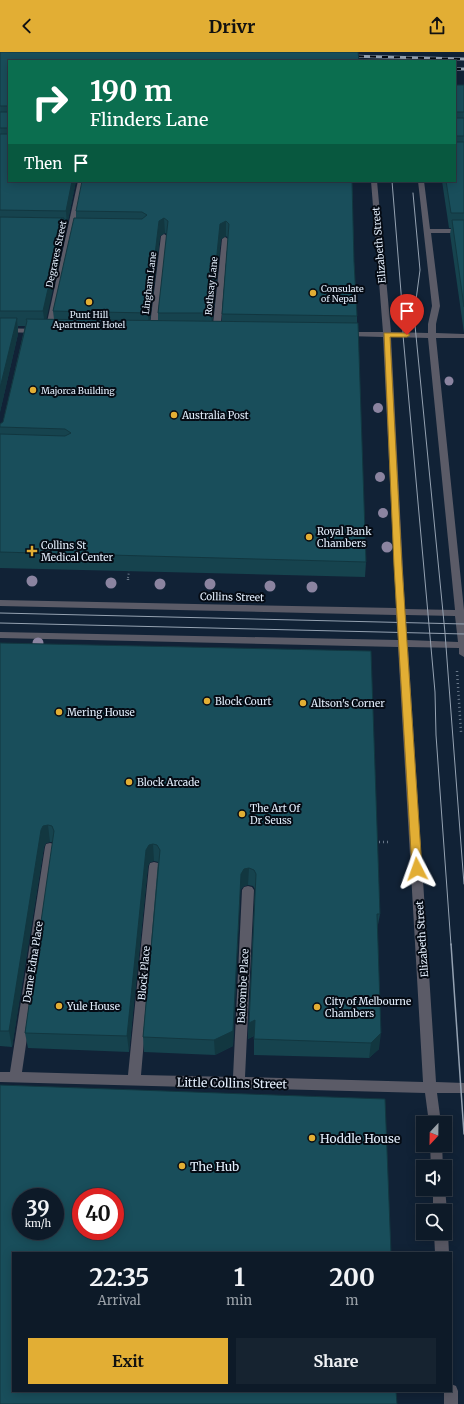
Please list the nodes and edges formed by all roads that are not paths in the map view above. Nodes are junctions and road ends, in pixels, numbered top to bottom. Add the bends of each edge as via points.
1 (81, 182) edge
2 (374, 182) edge
3 (421, 182) edge
4 (428, 231) junction
5 (464, 231) edge
6 (164, 236) edge
7 (225, 239) edge
8 (0, 330) edge
9 (153, 333) edge
10 (216, 334) edge
11 (336, 334) edge
12 (387, 335) junction
13 (432, 336) junction
14 (464, 336) edge
15 (0, 603) edge
16 (401, 611) junction
17 (462, 613) edge
18 (0, 634) edge
19 (403, 644) junction
20 (464, 648) edge
21 (50, 847) edge
22 (154, 866) edge
23 (248, 890) edge
24 (0, 1076) edge
25 (15, 1077) junction
26 (134, 1080) junction
27 (239, 1083) junction
28 (430, 1088) junction
29 (464, 1088) edge
30 (434, 1116) edge
31 (441, 1240) edge
32 (442, 1252) edge
33 (451, 1392) edge
34 (451, 1404) edge

1 - 8 street, Degraves Street via 52,331
2 - 12 street, Elizabeth Street
3 - 4 street
4 - 5 street
4 - 13 street via 436,306
6 - 9 street, Lingham Lane
7 - 10 street, Rothsay Lane
11 - 12 street
12 - 13 street
12 - 16 street, Elizabeth Street
13 - 14 street
13 - 17 street
15 - 16 street, Collins Street
16 - 17 street, Collins Street
16 - 19 street, Elizabeth Street
17 - 20 street
18 - 19 street
19 - 20 street
19 - 28 street, Elizabeth Street
21 - 25 street, Dame Edna Place
22 - 26 street, Block Place
23 - 27 street, Balcombe Place
24 - 25 street, Little Collins Street
25 - 26 street, Little Collins Street
26 - 27 street, Little Collins Street
27 - 28 street, Little Collins Street
28 - 29 street, Little Collins Street
28 - 30 street, Elizabeth Street
31 - 32 street
33 - 34 street

